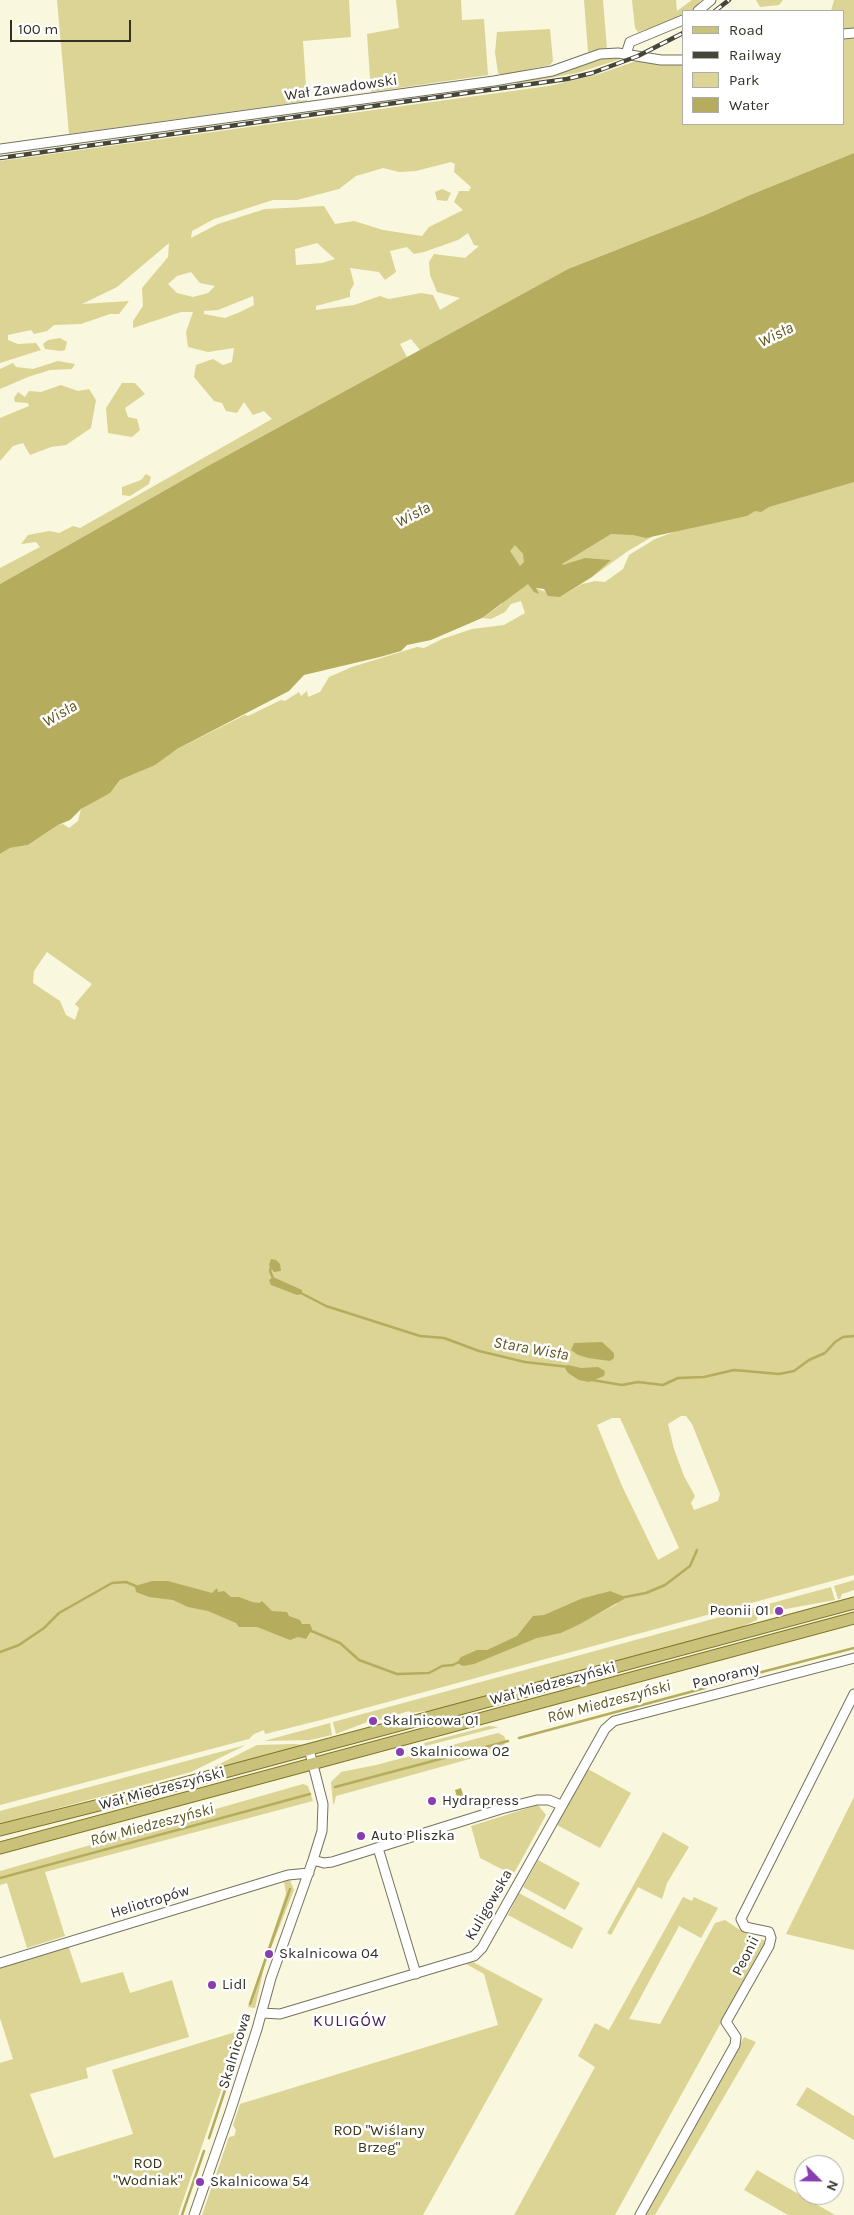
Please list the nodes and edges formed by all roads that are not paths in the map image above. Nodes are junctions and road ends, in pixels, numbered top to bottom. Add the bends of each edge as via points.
1 (711, 0) edge
2 (699, 10) edge
3 (682, 20) edge
4 (626, 54) junction
5 (682, 60) edge
6 (0, 149) edge
7 (854, 1603) edge
8 (854, 1618) edge
9 (854, 1658) edge
10 (854, 1694) edge
11 (309, 1749) junction
12 (314, 1764) junction
13 (561, 1805) junction
14 (0, 1830) edge
15 (0, 1848) edge
16 (378, 1848) junction
17 (313, 1860) junction
18 (309, 1873) junction
19 (0, 1963) edge
20 (416, 1974) junction
21 (262, 2014) junction
22 (194, 2215) edge
23 (640, 2215) edge

1 - 2 street
3 - 4 street via 630,42
4 - 5 street, Wał Zawadowski
4 - 6 street, Wał Zawadowski via 600,54 552,71 494,81
7 - 11 main road, Wał Miedzeszyński
8 - 12 main road, Wał Miedzeszyński
9 - 13 street, Panoramy via 614,1721 605,1729
10 - 23 street, Peonii via 741,1919 745,1927 769,1932 771,1938 726,2022 736,2039 735,2045
11 - 12 street, Skalnicowa
11 - 14 main road, Wał Miedzeszyński
12 - 15 main road, Wał Miedzeszyński
12 - 17 street, Skalnicowa via 324,1816
13 - 16 street via 537,1800
13 - 20 street, Kuligowska via 482,1948 474,1956
16 - 17 street via 332,1862
16 - 20 street
17 - 18 street, Skalnicowa
18 - 19 street, Heliotropów via 288,1875
18 - 21 street, Skalnicowa via 280,1951
20 - 21 street, Kuligowska via 280,2014
21 - 22 street, Skalnicowa

